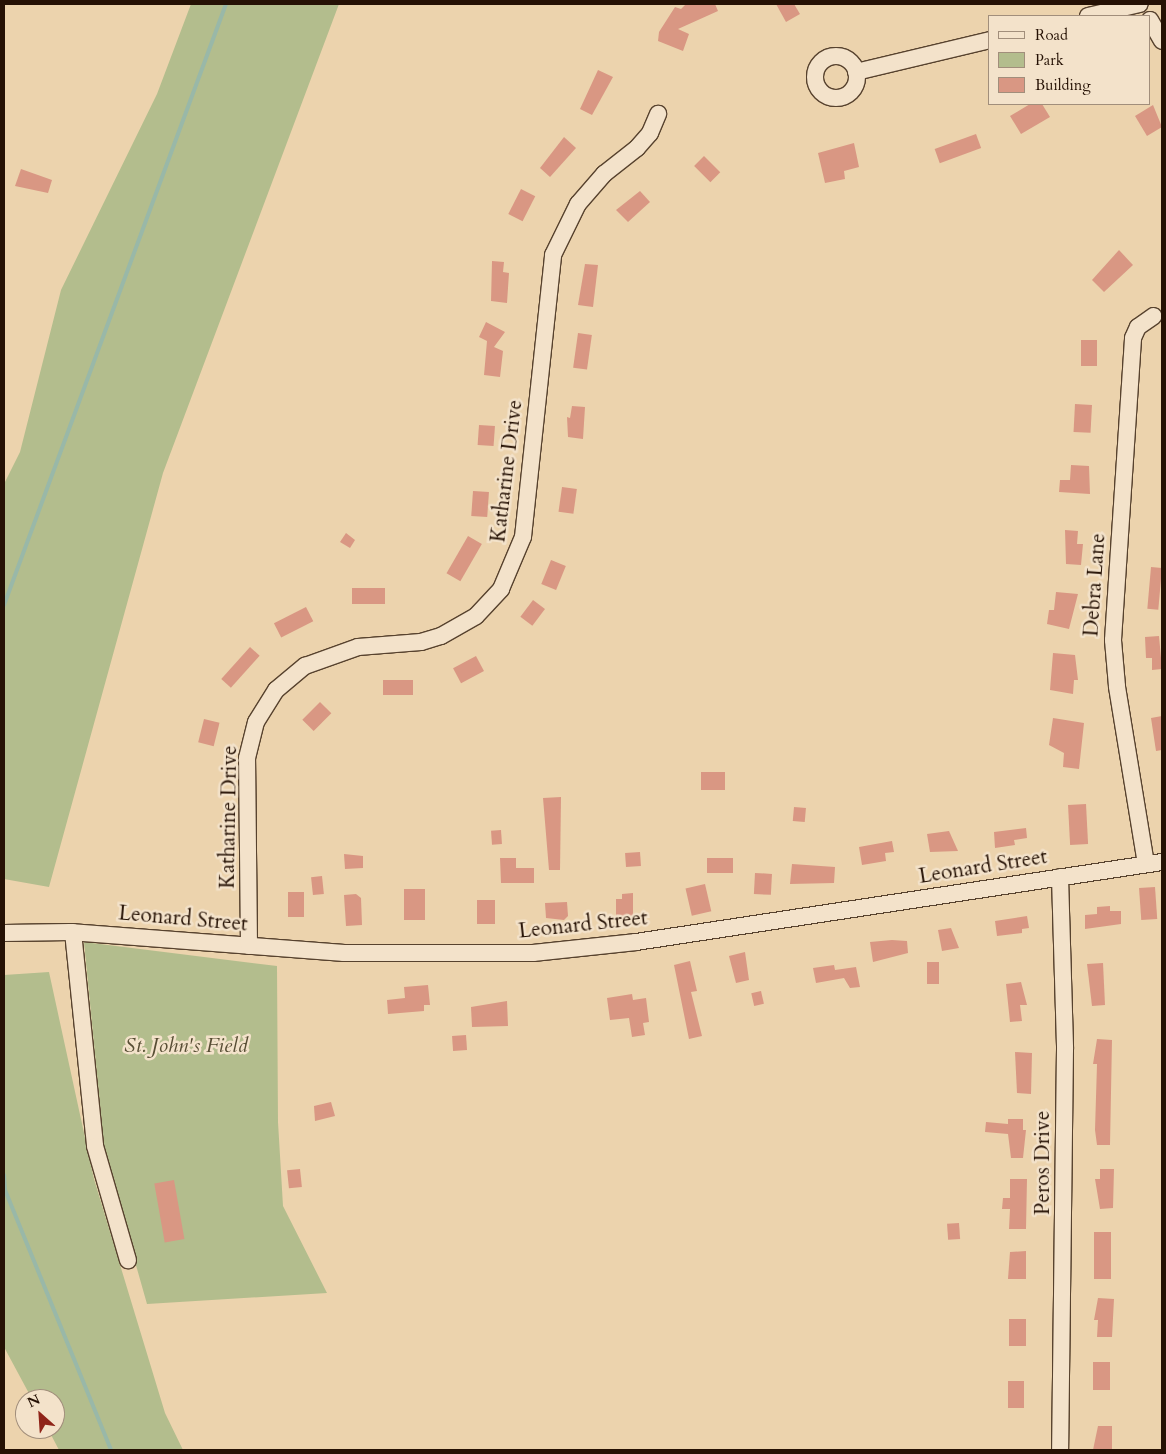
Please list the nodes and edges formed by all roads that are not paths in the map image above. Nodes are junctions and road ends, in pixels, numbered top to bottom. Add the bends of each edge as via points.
1 (1140, 4) edge
2 (1092, 15) edge
3 (1146, 15) edge
4 (1151, 22) edge
5 (988, 40) edge
6 (1162, 41) edge
7 (856, 72) dead end
8 (658, 114) dead end
9 (1154, 316) dead end
10 (1154, 863) edge
11 (1060, 877) junction
12 (4, 932) edge
13 (73, 932) junction
14 (249, 946) junction
15 (128, 1260) dead end
16 (1060, 1450) edge

1 - 2 street
1 - 3 street
4 - 6 street
5 - 7 street
8 - 14 street, Katharine Drive via 650,133 637,148 604,174 578,204 553,255 523,537 501,589 476,616 441,636 421,642 358,647 304,666 276,690 256,722 247,758
9 - 10 street, Debra Lane via 1138,327 1133,338 1113,645
10 - 11 street, Leonard Street
11 - 14 street, Leonard Street via 565,951 413,955
11 - 16 street, Peros Drive via 1065,1049
12 - 13 street, Leonard Street
13 - 14 street, Leonard Street
13 - 15 street via 95,1146

